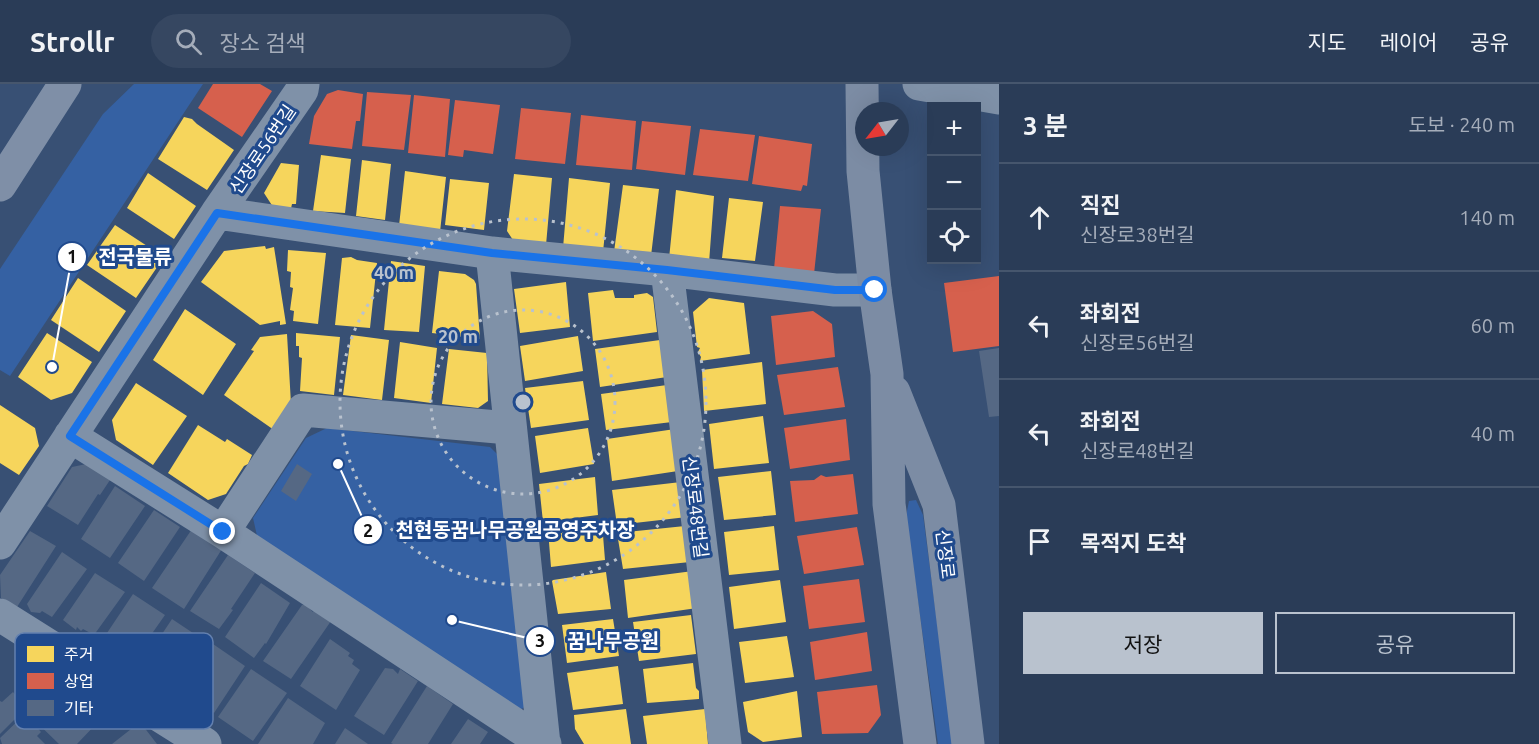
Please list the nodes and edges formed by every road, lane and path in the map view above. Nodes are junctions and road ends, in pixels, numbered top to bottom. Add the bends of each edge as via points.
1 (65, 84) edge
2 (303, 84) edge
3 (862, 84) edge
4 (919, 84) edge
5 (999, 98) edge
6 (0, 184) edge
7 (217, 213) junction
8 (492, 253) junction
9 (667, 270) junction
10 (875, 290) junction
11 (887, 374) junction
12 (509, 428) junction
13 (70, 436) junction
14 (223, 532) junction
15 (0, 543) edge
16 (0, 615) edge
17 (29, 633) edge
18 (181, 729) edge
19 (914, 743) edge
20 (205, 744) edge
21 (544, 744) edge
22 (725, 744) edge
23 (968, 744) edge

1 - 6 main road
2 - 7 street, 신장로56번길
3 - 10 street, 신장로 via 863,171
4 - 5 street
7 - 8 street
7 - 13 street, 신장로56번길
8 - 9 street
8 - 12 street
9 - 10 street via 835,290
9 - 22 street, 신장로48번길
10 - 11 street, 신장로
11 - 19 street, 신장로 via 889,504
11 - 23 street, 신장로 via 939,505
12 - 14 street via 303,410
12 - 21 street
13 - 14 street
13 - 15 street, 신장로56번길
14 - 21 street
16 - 17 street
18 - 20 street

